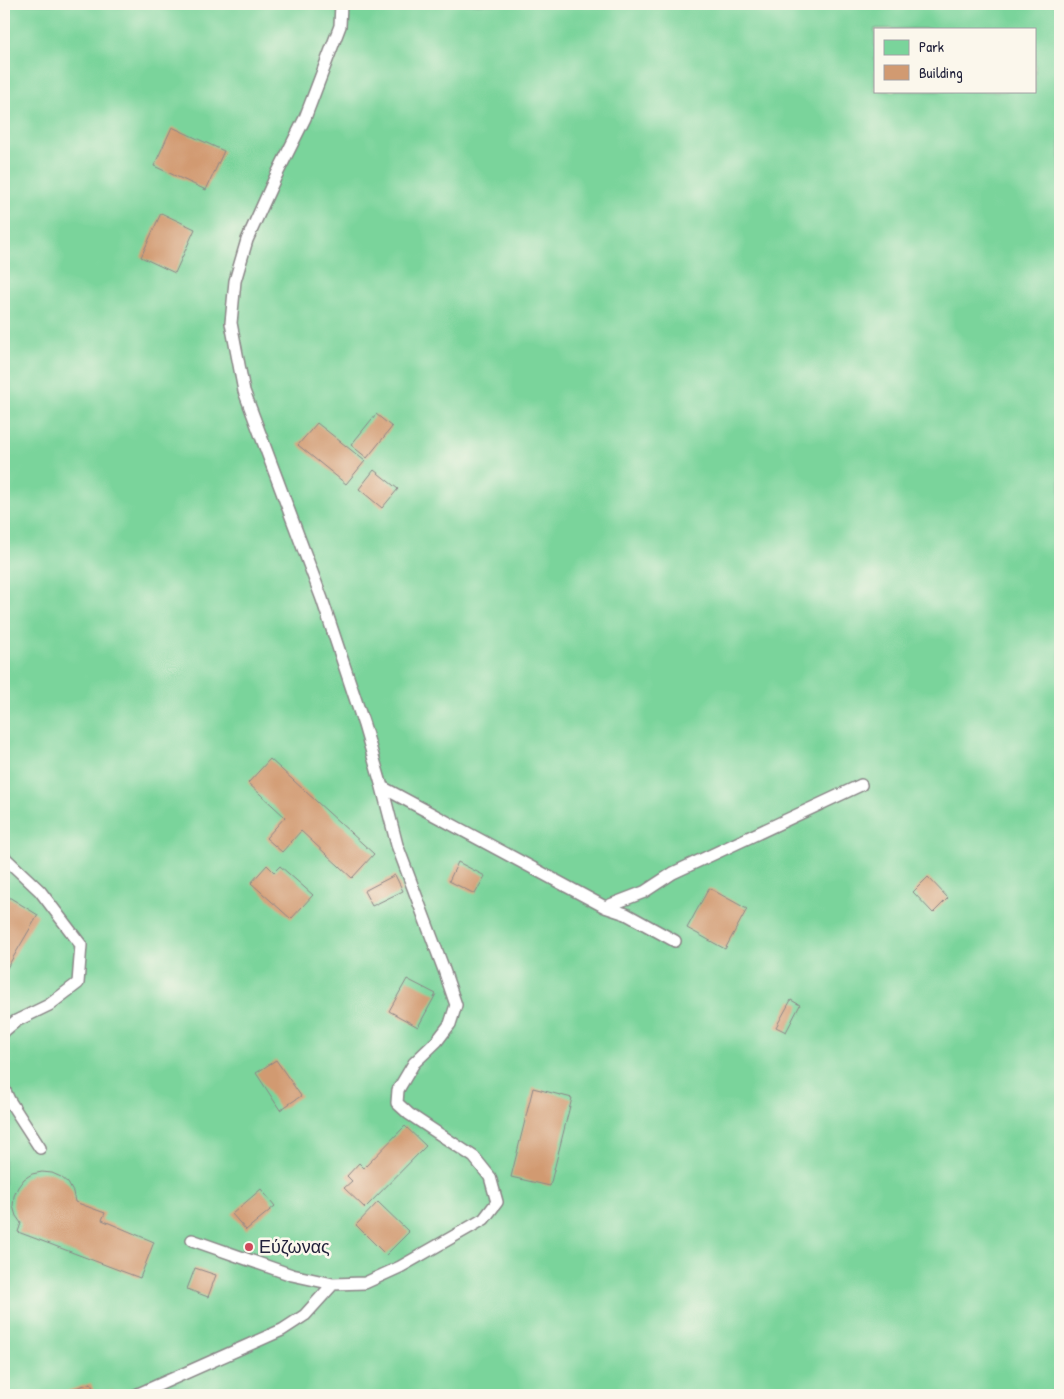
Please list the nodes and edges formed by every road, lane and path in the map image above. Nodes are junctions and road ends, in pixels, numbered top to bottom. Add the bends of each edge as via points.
1 (341, 4) edge
2 (861, 785) dead end
3 (382, 787) junction
4 (4, 857) edge
5 (605, 907) junction
6 (675, 941) dead end
7 (4, 1031) edge
8 (4, 1089) edge
9 (40, 1148) dead end
10 (192, 1240) dead end
11 (333, 1284) junction
12 (136, 1395) edge

1 - 3 lane via 340,26 306,118 247,240 235,282 232,323 244,391 322,599
2 - 5 lane via 673,873 644,892
3 - 5 lane
3 - 11 lane via 397,845 456,1005 450,1024 414,1063 398,1090 397,1103 474,1157 490,1177 497,1202 484,1218 400,1267 365,1283
4 - 7 lane via 40,891 81,945 78,983
5 - 6 lane via 626,914
8 - 9 lane
10 - 11 lane via 292,1275
11 - 12 lane via 304,1315 282,1330

